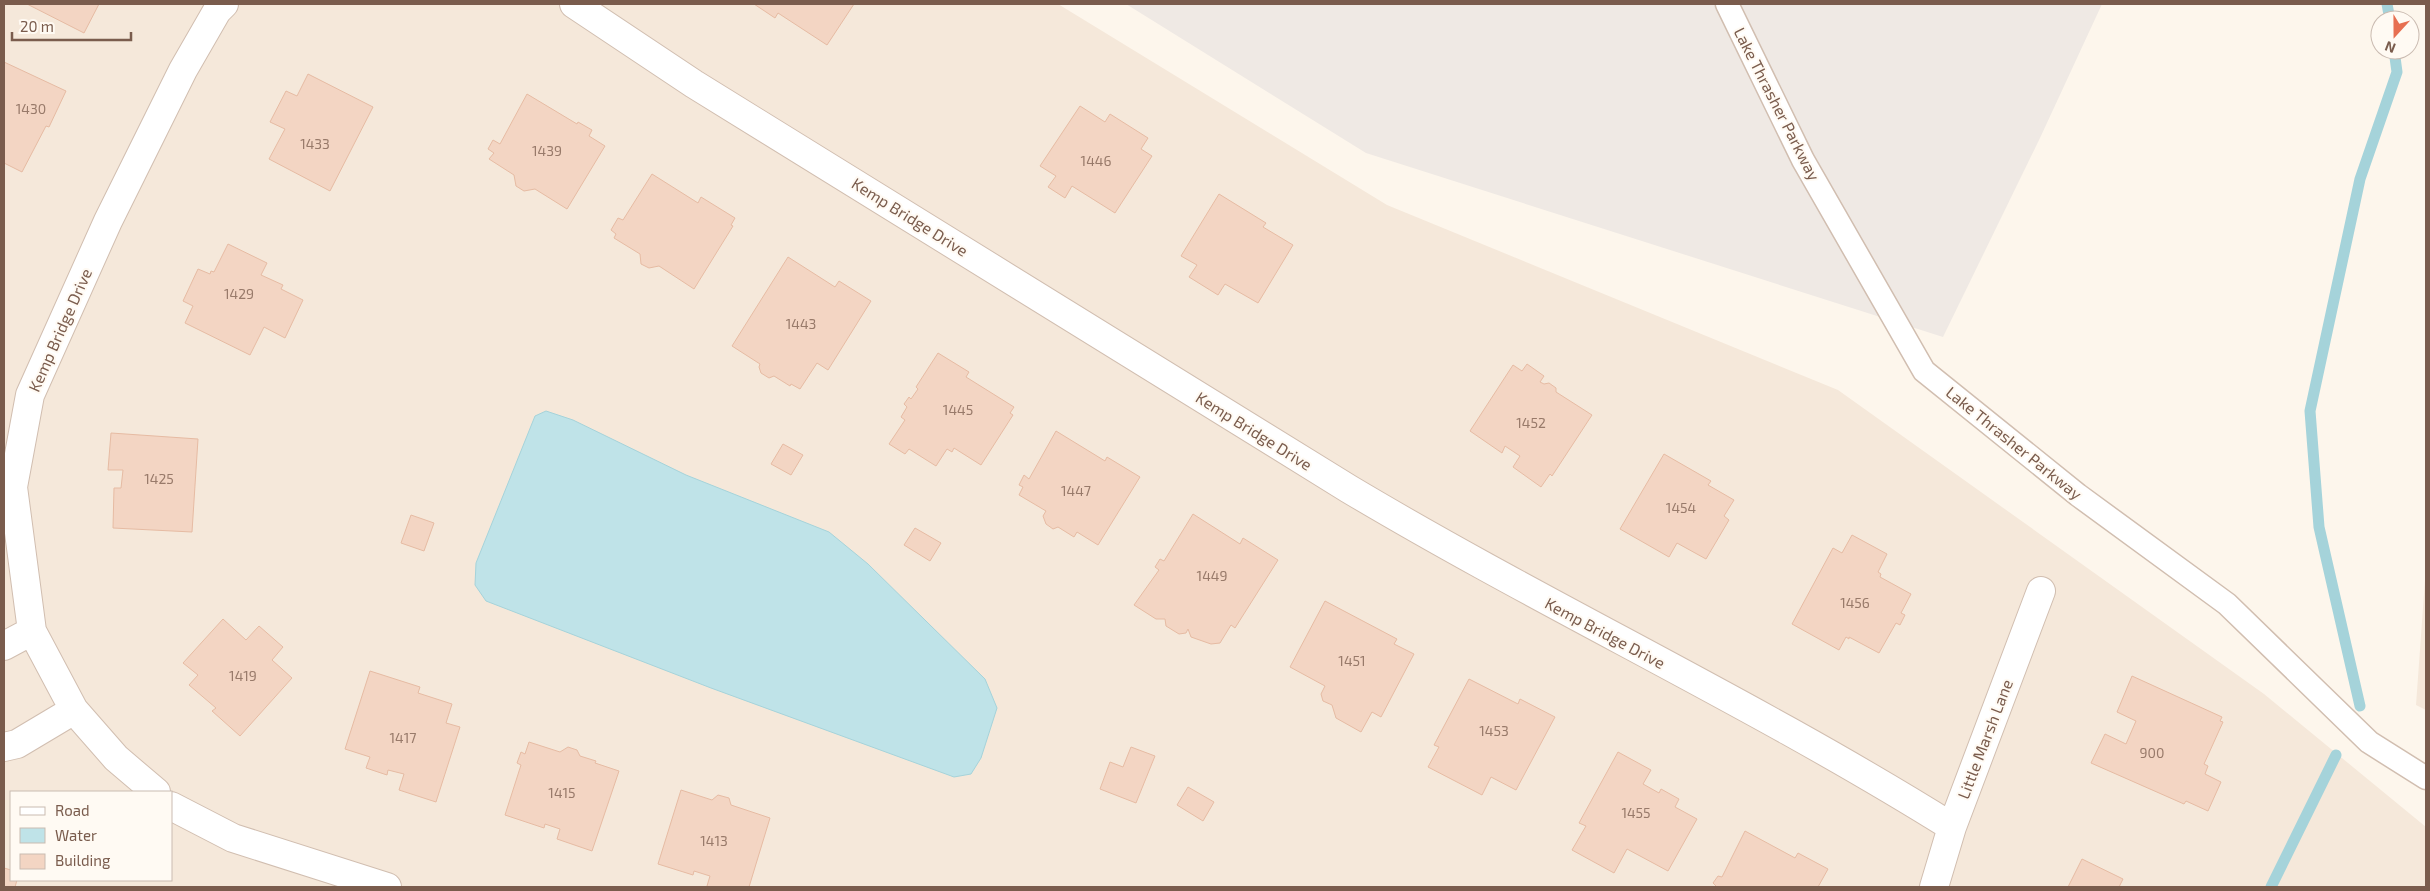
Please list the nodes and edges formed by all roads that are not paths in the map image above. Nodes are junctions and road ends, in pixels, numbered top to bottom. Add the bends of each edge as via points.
1 (224, 4) edge
2 (574, 4) edge
3 (1733, 7) edge
4 (2041, 591) dead end
5 (32, 631) junction
6 (4, 646) edge
7 (74, 710) junction
8 (4, 747) edge
9 (2426, 778) edge
10 (155, 791) edge
11 (172, 807) edge
12 (1952, 827) junction
13 (387, 887) edge
14 (1934, 887) edge

1 - 5 street, Kemp Bridge Drive via 170,97 108,221 30,395 13,487
2 - 12 street, Kemp Bridge Drive via 702,89 1443,545 1879,781
3 - 9 lane, Lake Thrasher Parkway via 1803,160 1924,371 2078,495 2228,604 2369,742
4 - 12 street, Little Marsh Lane
5 - 6 street
5 - 7 street, Kemp Bridge Drive
7 - 8 street via 17,744
7 - 10 street, Kemp Bridge Drive via 116,758
11 - 13 street via 233,838
12 - 14 street, Little Marsh Lane

